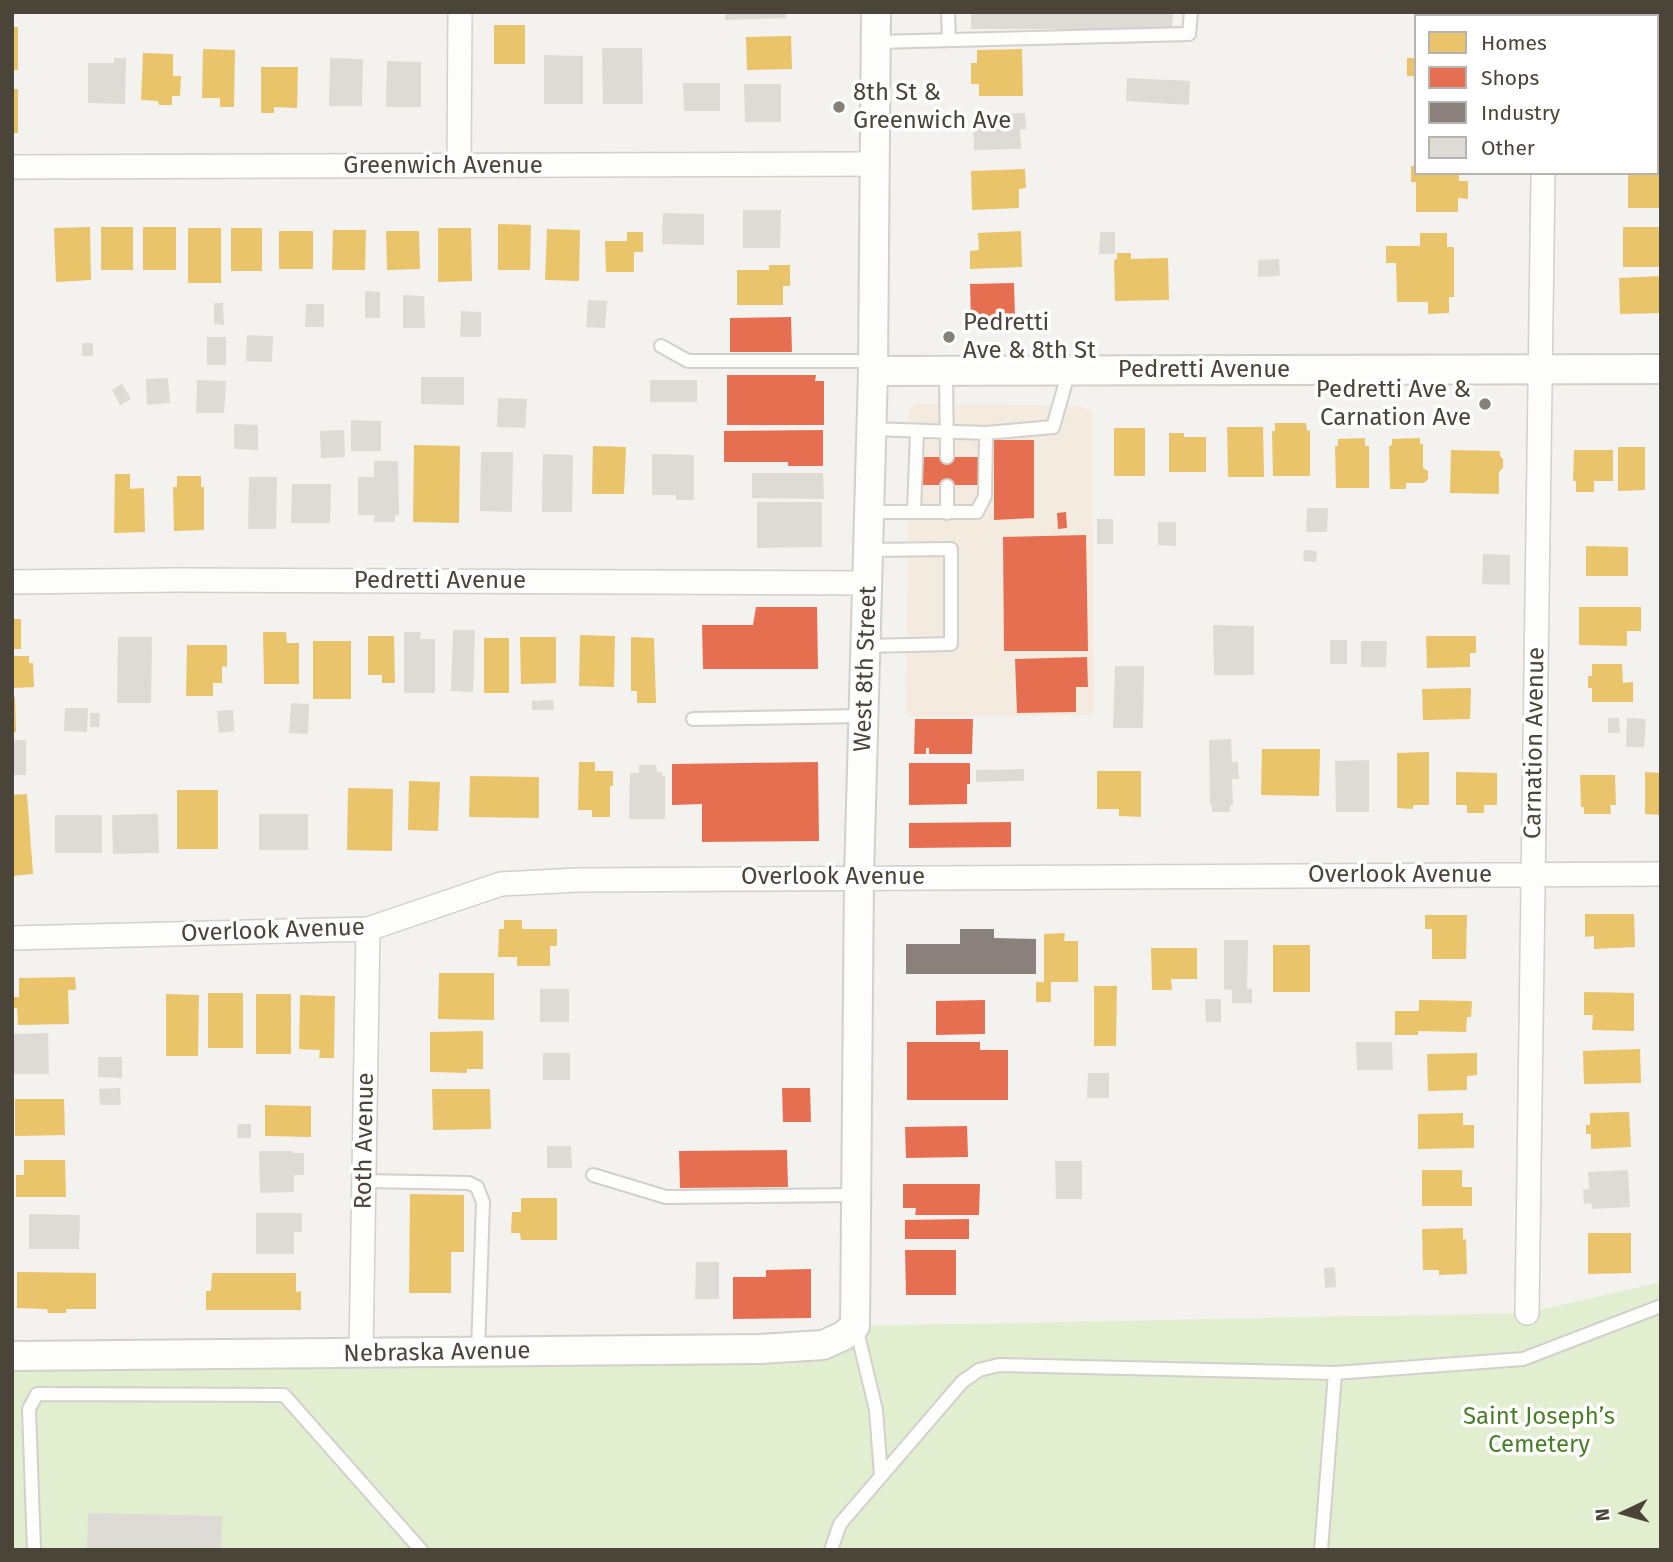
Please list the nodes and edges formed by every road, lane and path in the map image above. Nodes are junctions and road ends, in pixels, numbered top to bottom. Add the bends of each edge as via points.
1 (460, 12) edge
2 (876, 12) edge
3 (948, 12) edge
4 (1191, 12) edge
5 (949, 40) junction
6 (876, 42) junction
7 (874, 164) junction
8 (459, 166) junction
9 (12, 167) edge
10 (1543, 175) edge
11 (661, 346) dead end
12 (873, 366) junction
13 (1661, 369) edge
14 (1539, 370) junction
15 (946, 371) junction
16 (1069, 371) junction
17 (871, 429) junction
18 (916, 431) junction
19 (947, 431) junction
20 (986, 433) junction
21 (947, 457) dead end
22 (947, 486) dead end
23 (870, 512) junction
24 (914, 512) junction
25 (947, 513) junction
26 (869, 550) junction
27 (12, 582) edge
28 (869, 583) junction
29 (867, 646) junction
30 (863, 716) junction
31 (693, 719) dead end
32 (1534, 874) junction
33 (1661, 874) edge
34 (859, 877) junction
35 (368, 929) junction
36 (12, 938) edge
37 (593, 1175) dead end
38 (364, 1181) junction
39 (856, 1195) junction
40 (1661, 1306) edge
41 (1527, 1313) dead end
42 (855, 1325) junction
43 (478, 1352) junction
44 (361, 1354) junction
45 (12, 1356) edge
46 (1335, 1373) junction
47 (881, 1475) junction
48 (34, 1550) edge
49 (421, 1550) edge
50 (831, 1550) edge
51 (1321, 1550) edge

1 - 8 street
2 - 6 street, West 8th Street
3 - 5 lane
4 - 5 lane via 1189,34
5 - 6 lane
6 - 7 street, West 8th Street
7 - 8 street, Greenwich Avenue
7 - 12 street, West 8th Street
8 - 9 street, Greenwich Avenue
10 - 14 street, Carnation Avenue
11 - 12 lane via 688,361
12 - 15 street, Pedretti Avenue
12 - 17 street, West 8th Street
13 - 14 street, Pedretti Avenue
14 - 16 street, Pedretti Avenue
14 - 32 street, Carnation Avenue
15 - 16 street, Pedretti Avenue
15 - 19 lane
16 - 20 lane via 1053,428
17 - 18 lane
17 - 23 street, West 8th Street
18 - 19 lane
18 - 24 lane
19 - 20 lane
19 - 21 lane
20 - 25 lane via 985,496 976,512
22 - 25 lane
23 - 24 lane
23 - 26 street, West 8th Street
24 - 25 lane
26 - 28 street, West 8th Street
26 - 29 lane via 951,549 951,643
27 - 28 street, Pedretti Avenue
28 - 29 street, West 8th Street
29 - 30 street, West 8th Street
30 - 31 lane
30 - 34 street, West 8th Street
32 - 33 street, Overlook Avenue
32 - 34 street, Overlook Avenue
32 - 41 street, Carnation Avenue
34 - 35 street, Overlook Avenue via 501,884
34 - 39 street, West 8th Street
35 - 36 street, Overlook Avenue
35 - 38 street, Roth Avenue
37 - 39 lane via 667,1197
38 - 43 lane via 477,1186 483,1202
38 - 44 street, Roth Avenue
39 - 42 street, West 8th Street
40 - 46 lane via 1523,1359
42 - 43 street, Nebraska Avenue via 823,1345 806,1347
42 - 47 lane via 876,1410
43 - 44 street, Nebraska Avenue
44 - 45 street, Nebraska Avenue
46 - 47 lane via 999,1365 979,1370 962,1382
46 - 51 lane
47 - 50 lane via 840,1524
48 - 49 lane via 29,1409 37,1394 51,1394 284,1395

